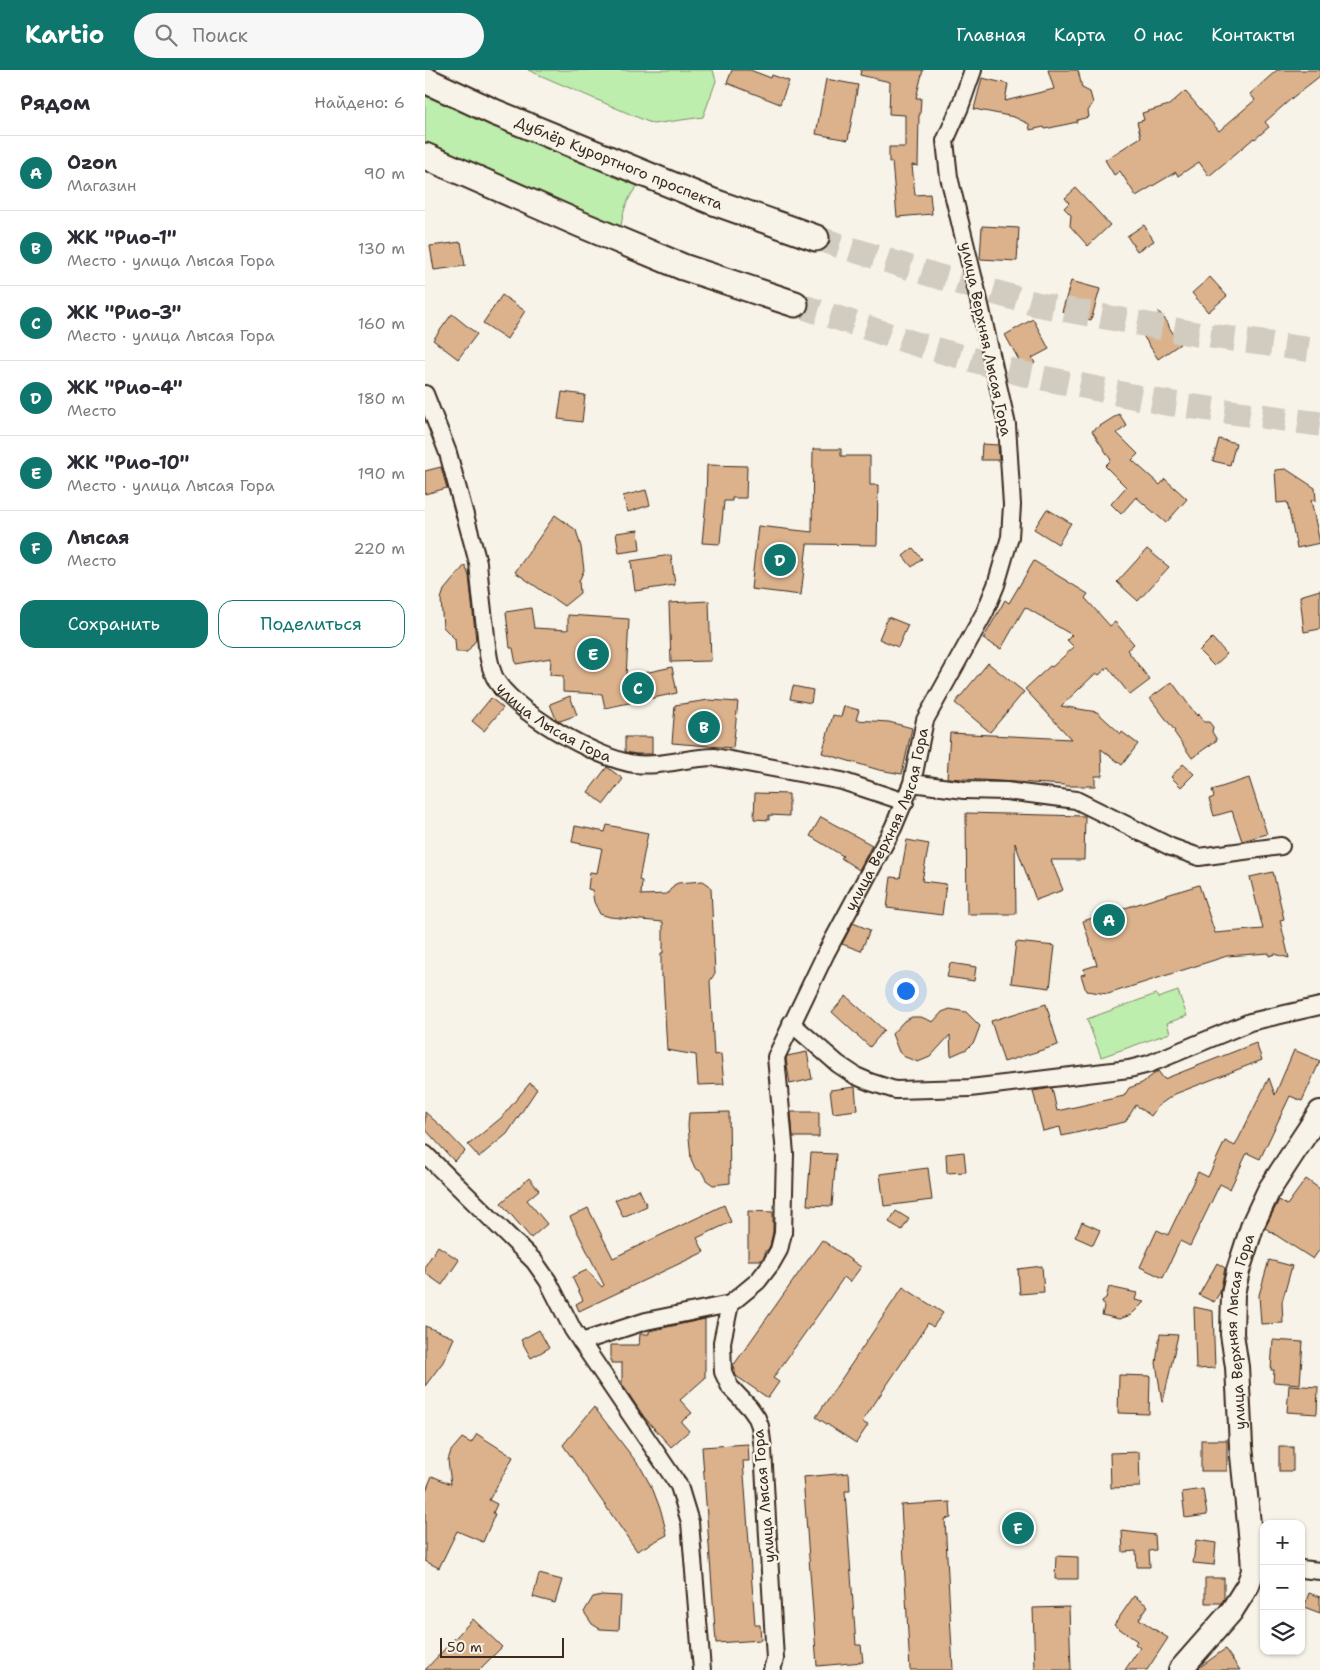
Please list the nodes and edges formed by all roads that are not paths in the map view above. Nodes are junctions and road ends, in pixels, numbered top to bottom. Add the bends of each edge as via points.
1 (973, 70) edge
2 (425, 80) edge
3 (425, 156) edge
4 (816, 238) tunnel mouth
5 (795, 304) tunnel mouth
6 (425, 394) edge
7 (913, 783) junction
8 (905, 802) junction
9 (1281, 846) dead end
10 (1320, 1006) edge
11 (791, 1023) junction
12 (1320, 1112) edge
13 (425, 1154) edge
14 (730, 1304) junction
15 (581, 1342) junction
16 (1305, 1569) edge
17 (1258, 1571) edge
18 (1320, 1571) edge
19 (702, 1670) edge
20 (772, 1670) edge
21 (1180, 1670) edge

1 - 7 street, улица Верхняя Лысая Гора via 945,141 949,177 1007,425 1013,505 1010,538 996,585 985,612 925,720
2 - 4 main road, Дублёр Курортного проспекта via 494,112 711,201
3 - 5 main road via 683,267
6 - 8 street, улица Лысая Гора via 448,453 474,548 489,662 495,678 510,698 588,749 624,762 662,764 715,757 842,782
7 - 8 street, улица Верхняя Лысая Гора
7 - 9 street via 1076,800 1171,847 1199,857
8 - 11 street, улица Верхняя Лысая Гора
10 - 11 street via 1250,1022 1129,1070 979,1087 909,1091 883,1087 856,1076
11 - 14 street via 776,1056 785,1136 783,1233 771,1264 758,1281
12 - 17 street, улица Верхняя Лысая Гора via 1269,1190 1253,1224 1233,1294 1232,1334 1241,1446 1253,1553
13 - 15 street via 534,1261
14 - 15 street via 646,1321
14 - 20 street, улица Лысая Гора via 722,1342 723,1372 729,1387 757,1418 763,1448 775,1659
15 - 19 street via 679,1486 690,1522
16 - 18 street
17 - 21 street, улица Верхняя Лысая Гора via 1231,1612

